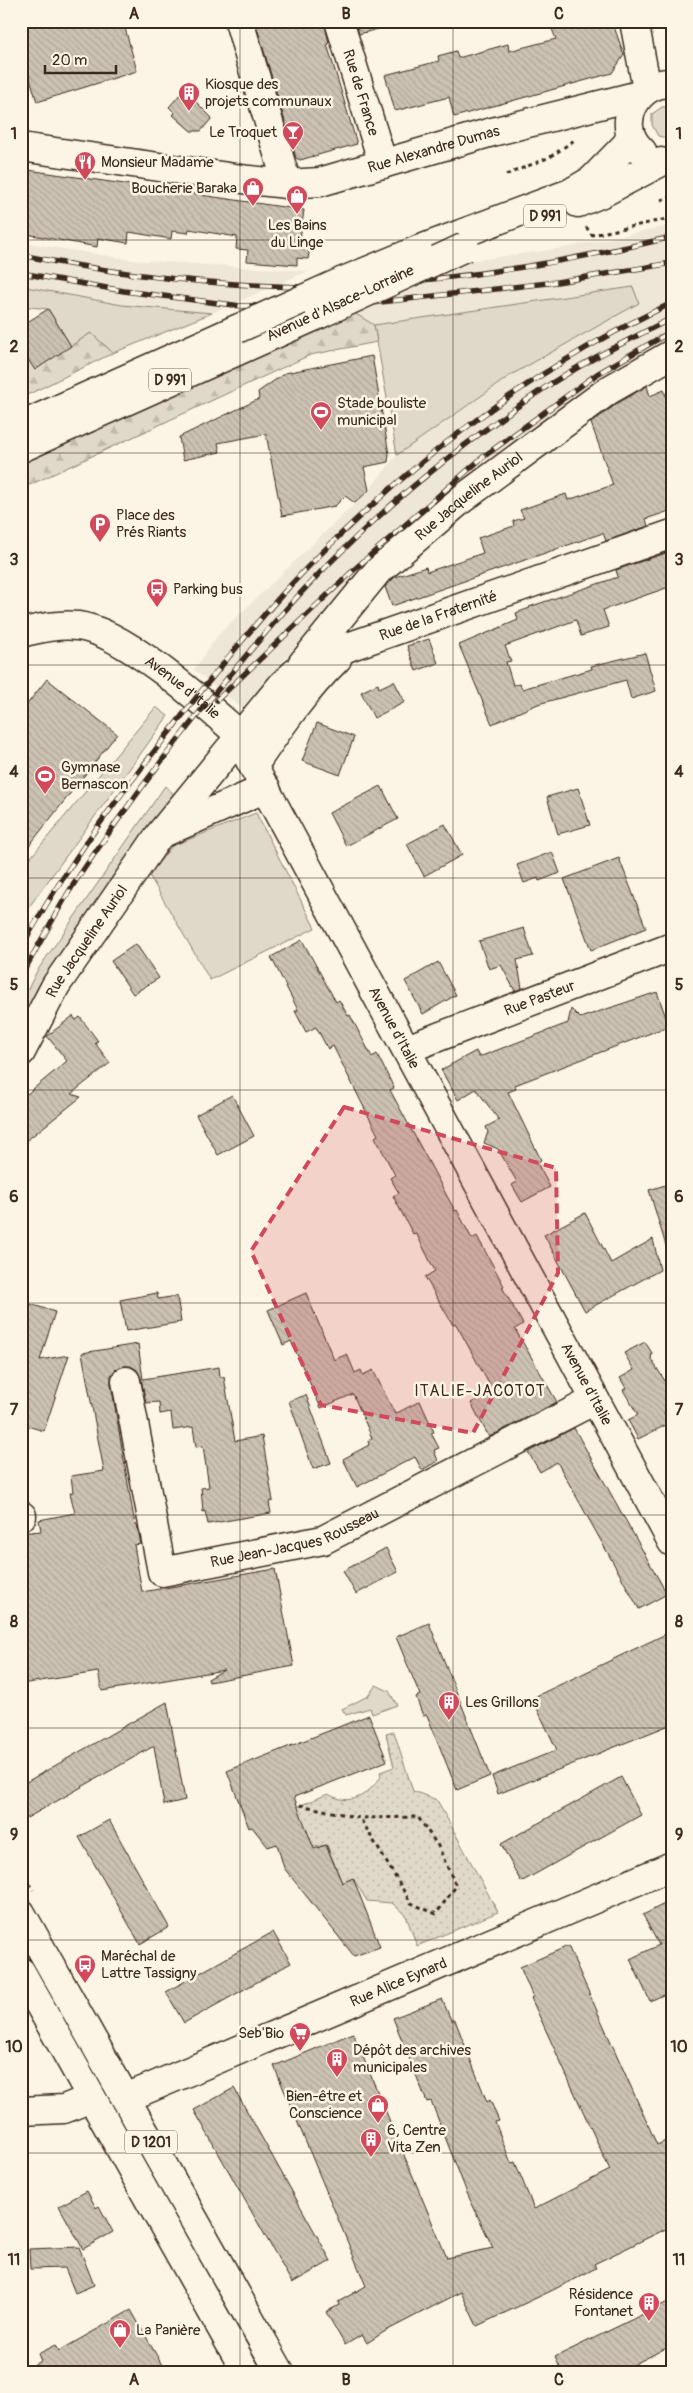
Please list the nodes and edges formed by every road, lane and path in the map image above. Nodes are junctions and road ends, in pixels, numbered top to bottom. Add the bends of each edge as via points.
1 (239, 21) edge
2 (339, 21) edge
3 (636, 27) edge
4 (647, 101) edge
5 (21, 147) edge
6 (550, 157) dead end
7 (666, 162) edge
8 (383, 164) junction
9 (506, 175) dead end
10 (291, 184) junction
11 (672, 196) edge
12 (661, 200) dead end
13 (667, 220) dead end
14 (584, 225) dead end
15 (672, 354) edge
16 (21, 426) edge
17 (21, 448) edge
18 (672, 534) edge
19 (21, 633) edge
20 (351, 646) junction
21 (295, 673) junction
22 (239, 739) junction
23 (260, 777) junction
24 (160, 834) junction
25 (672, 946) edge
26 (407, 1049) junction
27 (21, 1052) edge
28 (126, 1381) dead end
29 (595, 1400) junction
30 (671, 1539) edge
31 (300, 1805) dead end
32 (360, 1818) junction
33 (672, 1866) edge
34 (21, 1913) edge
35 (21, 1972) edge
36 (92, 2098) junction
37 (126, 2098) junction
38 (31, 2110) edge
39 (246, 2372) edge
40 (280, 2372) edge

1 - 10 street
2 - 8 street, Rue de France
3 - 4 street
4 - 7 street via 638,148 648,157
4 - 8 street, Rue Alexandre Dumas via 573,112
4 - 16 street, Avenue d'Alsace-Lorraine / D 991, bridge via 626,145 583,186 341,282
5 - 10 street, Rue Alexandre Dumas
6 - 9 path
7 - 17 street, Avenue d'Alsace-Lorraine / D 991, bridge via 595,196 464,247
8 - 10 street, Rue Alexandre Dumas via 320,182
11 - 12 path
13 - 14 path via 592,235
15 - 21 street, Rue Jacqueline Auriol via 609,390 462,499 378,572
18 - 20 street, Rue de la Fraternité
19 - 22 street, Avenue d'Italie via 62,625 100,632 190,691 233,729
20 - 21 street, Rue Jacqueline Auriol
20 - 23 street, Rue de la Fraternité via 319,677 282,724
21 - 22 street, Rue Jacqueline Auriol
22 - 23 street, Avenue d'Italie
22 - 24 street, Rue Jacqueline Auriol
23 - 24 street
23 - 26 street, Avenue d'Italie
24 - 27 street, Rue Jacqueline Auriol via 56,985
25 - 26 street, Rue Pasteur
26 - 29 street, Avenue d'Italie
28 - 29 street, Rue Jean-Jacques Rousseau via 162,1572 323,1540
29 - 30 street, Avenue d'Italie
31 - 32 path
32 - 32 path via 418,1817 438,1846 456,1886 436,1914 411,1903
33 - 37 street, Rue Alice Eynard
34 - 37 street, D 1201
35 - 36 street, D 1201
36 - 38 street via 64,2109
36 - 39 street, D 1201
37 - 40 street, D 1201

